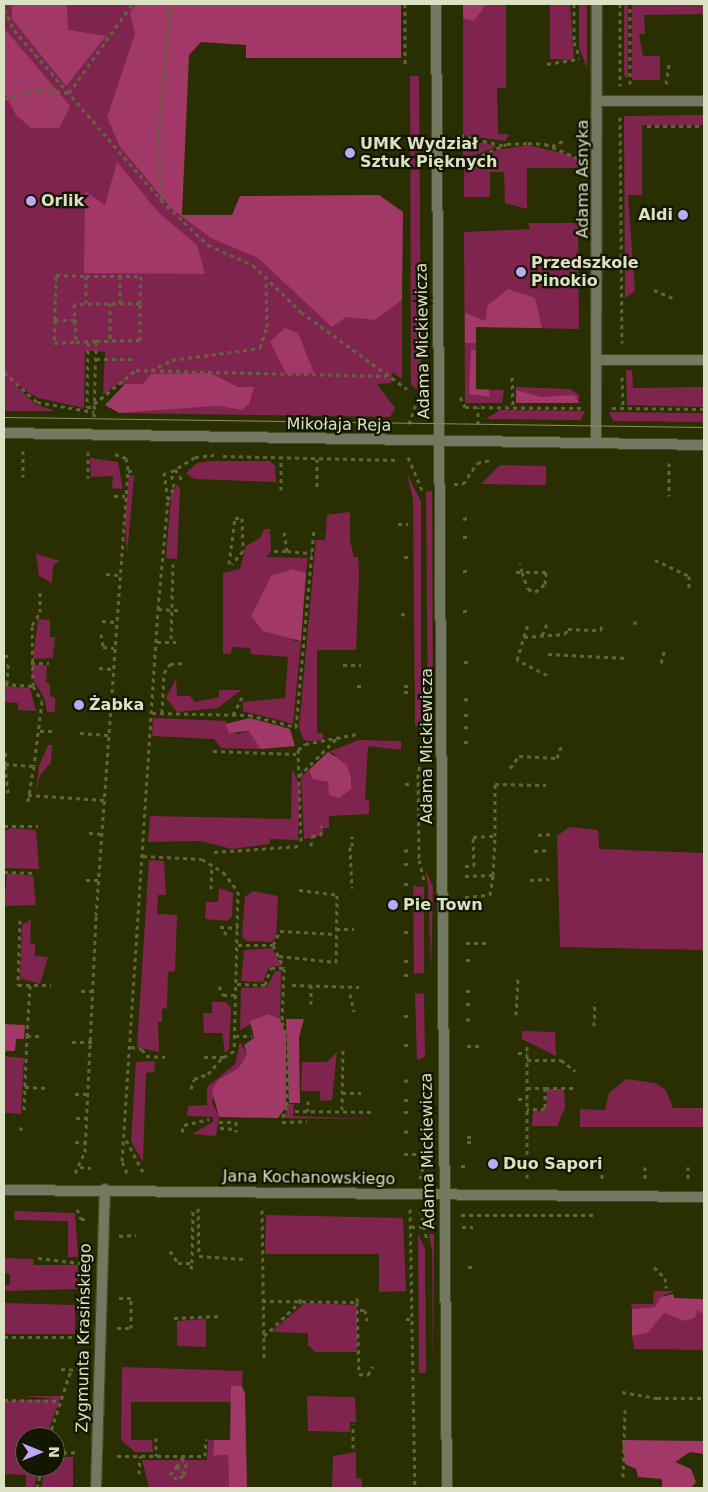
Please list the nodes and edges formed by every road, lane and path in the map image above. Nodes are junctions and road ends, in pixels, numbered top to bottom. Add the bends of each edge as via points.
1 (132, 4) edge
2 (170, 4) edge
3 (405, 4) edge
4 (436, 4) edge
5 (597, 4) edge
6 (620, 4) edge
7 (630, 4) edge
8 (4, 9) edge
9 (580, 59) dead end
10 (546, 64) dead end
11 (669, 64) dead end
12 (405, 67) dead end
13 (668, 73) dead end
14 (630, 85) dead end
15 (70, 93) junction
16 (4, 99) edge
17 (622, 101) junction
18 (704, 101) edge
19 (598, 102) junction
20 (647, 126) dead end
21 (704, 126) edge
22 (460, 135) dead end
23 (564, 141) dead end
24 (504, 146) junction
25 (551, 146) junction
26 (583, 160) dead end
27 (460, 165) dead end
28 (161, 200) junction
29 (86, 276) junction
30 (120, 276) junction
31 (266, 278) junction
32 (654, 290) dead end
33 (673, 298) dead end
34 (110, 303) junction
35 (120, 303) junction
36 (140, 303) junction
37 (86, 304) junction
38 (54, 320) junction
39 (75, 320) junction
40 (110, 341) junction
41 (76, 342) junction
42 (88, 342) junction
43 (96, 342) junction
44 (96, 358) junction
45 (132, 359) dead end
46 (598, 360) junction
47 (622, 360) junction
48 (704, 360) edge
49 (151, 370) junction
50 (4, 372) edge
51 (386, 376) junction
52 (512, 377) dead end
53 (407, 389) dead end
54 (460, 397) dead end
55 (94, 405) junction
56 (478, 407) junction
57 (513, 408) junction
58 (584, 408) dead end
59 (597, 408) junction
60 (623, 408) junction
61 (704, 409) edge
62 (94, 412) junction
63 (94, 423) dead end
64 (478, 429) dead end
65 (4, 433) edge
66 (440, 440) junction
67 (596, 443) junction
68 (704, 445) edge
69 (23, 451) dead end
70 (88, 452) dead end
71 (103, 453) dead end
72 (281, 459) junction
73 (317, 459) junction
74 (397, 460) dead end
75 (502, 460) dead end
76 (663, 463) dead end
77 (669, 463) junction
78 (678, 463) dead end
79 (128, 471) junction
80 (136, 471) dead end
81 (173, 471) junction
82 (23, 478) dead end
83 (88, 478) dead end
84 (183, 482) dead end
85 (451, 484) dead end
86 (318, 487) dead end
87 (281, 490) dead end
88 (114, 496) dead end
89 (125, 496) junction
90 (669, 496) dead end
91 (168, 500) junction
92 (463, 518) dead end
93 (468, 518) dead end
94 (398, 524) dead end
95 (408, 524) dead end
96 (314, 530) dead end
97 (284, 532) dead end
98 (274, 551) dead end
99 (287, 551) junction
100 (312, 553) junction
101 (404, 557) dead end
102 (409, 557) dead end
103 (655, 560) dead end
104 (520, 563) dead end
105 (173, 564) dead end
106 (230, 564) joint
107 (464, 572) dead end
108 (469, 572) dead end
109 (516, 572) dead end
110 (522, 572) junction
111 (106, 574) dead end
112 (118, 575) junction
113 (689, 590) dead end
114 (40, 592) dead end
115 (158, 610) junction
116 (172, 610) junction
117 (180, 610) dead end
118 (464, 611) dead end
119 (469, 611) dead end
120 (401, 614) dead end
121 (409, 615) dead end
122 (102, 621) dead end
123 (115, 622) junction
124 (639, 622) dead end
125 (633, 623) dead end
126 (528, 624) dead end
127 (547, 624) dead end
128 (602, 624) dead end
129 (101, 634) dead end
130 (542, 636) junction
131 (524, 637) junction
132 (171, 639) dead end
133 (156, 642) junction
134 (176, 642) dead end
135 (114, 648) junction
136 (665, 649) dead end
137 (548, 654) dead end
138 (627, 658) dead end
139 (8, 662) dead end
140 (464, 662) dead end
141 (469, 662) dead end
142 (30, 663) junction
143 (49, 663) dead end
144 (185, 663) dead end
145 (661, 663) dead end
146 (343, 665) dead end
147 (361, 665) dead end
148 (99, 668) dead end
149 (112, 669) junction
150 (546, 675) dead end
151 (5, 684) edge
152 (33, 686) junction
153 (357, 686) dead end
154 (364, 686) dead end
155 (242, 697) dead end
156 (464, 699) dead end
157 (470, 700) dead end
158 (152, 713) junction
159 (162, 714) junction
160 (233, 715) junction
161 (464, 715) dead end
162 (470, 715) dead end
163 (464, 728) dead end
164 (470, 728) dead end
165 (40, 731) junction
166 (55, 732) dead end
167 (80, 733) dead end
168 (357, 734) dead end
169 (108, 735) junction
170 (337, 737) junction
171 (464, 742) dead end
172 (470, 742) dead end
173 (561, 747) dead end
174 (6, 751) dead end
175 (213, 751) dead end
176 (296, 754) junction
177 (4, 764) edge
178 (34, 766) junction
179 (510, 768) dead end
180 (4, 770) edge
181 (299, 777) junction
182 (546, 785) dead end
183 (8, 793) dead end
184 (28, 795) junction
185 (104, 800) junction
186 (27, 805) dead end
187 (321, 825) dead end
188 (4, 826) edge
189 (38, 826) dead end
190 (89, 833) dead end
191 (102, 834) junction
192 (538, 834) dead end
193 (552, 834) dead end
194 (352, 836) dead end
195 (494, 836) junction
196 (301, 841) dead end
197 (301, 846) dead end
198 (311, 846) dead end
199 (409, 850) dead end
200 (549, 850) dead end
201 (404, 851) dead end
202 (534, 851) dead end
203 (214, 852) dead end
204 (499, 854) dead end
205 (493, 855) junction
206 (143, 856) junction
207 (404, 864) dead end
208 (409, 864) dead end
209 (212, 865) junction
210 (465, 866) dead end
211 (4, 872) edge
212 (35, 873) dead end
213 (465, 876) dead end
214 (494, 877) junction
215 (549, 879) dead end
216 (86, 880) dead end
217 (99, 880) junction
218 (530, 880) dead end
219 (404, 884) dead end
220 (410, 884) dead end
221 (352, 888) dead end
222 (211, 889) dead end
223 (299, 890) dead end
224 (465, 897) dead end
225 (404, 900) dead end
226 (410, 900) dead end
227 (20, 920) dead end
228 (220, 927) dead end
229 (226, 928) junction
230 (238, 928) junction
231 (336, 928) junction
232 (354, 928) dead end
233 (404, 932) dead end
234 (410, 932) dead end
235 (336, 934) junction
236 (225, 935) dead end
237 (466, 943) dead end
238 (490, 943) dead end
239 (238, 945) junction
240 (273, 945) junction
241 (279, 956) junction
242 (410, 960) dead end
243 (466, 960) dead end
244 (471, 960) dead end
245 (404, 961) dead end
246 (284, 968) junction
247 (404, 975) dead end
248 (410, 975) dead end
249 (518, 978) dead end
250 (237, 984) junction
251 (30, 985) junction
252 (292, 985) dead end
253 (51, 986) dead end
254 (219, 986) dead end
255 (311, 986) junction
256 (359, 987) dead end
257 (81, 991) dead end
258 (93, 991) junction
259 (466, 991) dead end
260 (471, 991) dead end
261 (350, 994) dead end
262 (236, 995) junction
263 (595, 1002) dead end
264 (311, 1004) dead end
265 (466, 1004) dead end
266 (471, 1004) dead end
267 (354, 1012) dead end
268 (516, 1015) dead end
269 (404, 1016) dead end
270 (410, 1016) dead end
271 (471, 1019) dead end
272 (466, 1020) dead end
273 (594, 1026) dead end
274 (27, 1036) junction
275 (42, 1036) dead end
276 (235, 1036) junction
277 (252, 1036) dead end
278 (72, 1042) dead end
279 (92, 1042) junction
280 (404, 1045) dead end
281 (410, 1045) dead end
282 (527, 1045) dead end
283 (343, 1046) dead end
284 (467, 1046) dead end
285 (481, 1046) dead end
286 (131, 1048) junction
287 (211, 1051) dead end
288 (518, 1053) dead end
289 (527, 1053) junction
290 (165, 1057) dead end
291 (200, 1057) dead end
292 (211, 1057) junction
293 (224, 1057) junction
294 (527, 1060) junction
295 (575, 1071) dead end
296 (410, 1080) dead end
297 (404, 1081) dead end
298 (25, 1087) junction
299 (46, 1088) dead end
300 (527, 1088) junction
301 (545, 1088) junction
302 (573, 1088) dead end
303 (192, 1089) dead end
304 (342, 1093) junction
305 (361, 1093) dead end
306 (75, 1094) dead end
307 (88, 1094) junction
308 (518, 1099) dead end
309 (527, 1099) junction
310 (404, 1100) dead end
311 (411, 1100) dead end
312 (308, 1101) dead end
313 (527, 1109) junction
314 (24, 1110) dead end
315 (342, 1110) junction
316 (295, 1111) dead end
317 (308, 1111) junction
318 (372, 1112) dead end
319 (404, 1112) dead end
320 (411, 1112) dead end
321 (76, 1118) dead end
322 (88, 1118) junction
323 (209, 1119) dead end
324 (307, 1121) dead end
325 (219, 1122) dead end
326 (21, 1128) dead end
327 (220, 1128) dead end
328 (411, 1131) dead end
329 (182, 1132) dead end
330 (404, 1132) dead end
331 (21, 1133) dead end
332 (126, 1140) junction
333 (75, 1142) dead end
334 (85, 1143) junction
335 (404, 1154) dead end
336 (434, 1154) dead end
337 (80, 1167) junction
338 (602, 1167) dead end
339 (645, 1167) dead end
340 (688, 1167) dead end
341 (91, 1168) dead end
342 (119, 1169) dead end
343 (124, 1169) junction
344 (144, 1175) dead end
345 (75, 1176) dead end
346 (130, 1177) dead end
347 (527, 1178) dead end
348 (602, 1181) dead end
349 (645, 1181) dead end
350 (688, 1182) dead end
351 (4, 1190) edge
352 (104, 1190) junction
353 (444, 1195) junction
354 (704, 1198) edge
355 (74, 1202) dead end
356 (198, 1208) dead end
357 (410, 1209) dead end
358 (262, 1210) dead end
359 (193, 1214) dead end
360 (468, 1214) dead end
361 (420, 1215) dead end
362 (431, 1215) dead end
363 (602, 1215) dead end
364 (87, 1219) dead end
365 (411, 1227) junction
366 (436, 1227) dead end
367 (456, 1227) dead end
368 (473, 1227) dead end
369 (118, 1236) dead end
370 (136, 1236) dead end
371 (170, 1251) dead end
372 (202, 1257) junction
373 (38, 1258) dead end
374 (244, 1259) dead end
375 (206, 1261) dead end
376 (80, 1262) dead end
377 (192, 1263) junction
378 (654, 1266) dead end
379 (468, 1267) dead end
380 (474, 1267) dead end
381 (191, 1269) dead end
382 (666, 1288) dead end
383 (300, 1295) dead end
384 (358, 1295) dead end
385 (117, 1298) dead end
386 (262, 1301) junction
387 (300, 1302) junction
388 (357, 1302) junction
389 (360, 1310) junction
390 (221, 1316) dead end
391 (174, 1318) dead end
392 (406, 1320) dead end
393 (413, 1320) junction
394 (367, 1321) dead end
395 (117, 1328) dead end
396 (264, 1336) junction
397 (4, 1337) edge
398 (79, 1337) dead end
399 (264, 1361) dead end
400 (373, 1366) dead end
401 (61, 1369) dead end
402 (71, 1370) junction
403 (78, 1370) dead end
404 (668, 1391) dead end
405 (622, 1392) dead end
406 (668, 1398) junction
407 (704, 1398) edge
408 (4, 1400) edge
409 (59, 1401) junction
410 (625, 1410) dead end
411 (353, 1424) dead end
412 (52, 1427) edge
413 (156, 1438) dead end
414 (206, 1439) dead end
415 (353, 1448) dead end
416 (78, 1452) dead end
417 (65, 1453) edge
418 (117, 1456) dead end
419 (140, 1456) junction
420 (156, 1456) junction
421 (181, 1456) junction
422 (185, 1462) junction
423 (176, 1466) junction
424 (185, 1473) junction
425 (139, 1474) dead end
426 (623, 1477) dead end
427 (96, 1488) edge
428 (415, 1488) edge
429 (446, 1488) edge

1 - 15 path
2 - 28 path via 158,140
3 - 12 path
4 - 66 street, Adama Mickiewicza
5 - 19 street, Adama Asnyka
6 - 17 path
7 - 14 path
8 - 15 path via 14,30
9 - 10 path
11 - 13 path
15 - 16 path via 40,89
15 - 28 path
17 - 18 street
17 - 19 street
17 - 47 path
19 - 46 street, Adama Asnyka
20 - 21 path
22 - 24 path
23 - 25 path
24 - 25 path via 528,142
24 - 27 path
25 - 26 path
28 - 31 path via 208,245 253,265
29 - 30 path
29 - 37 path
29 - 38 path via 56,275
30 - 35 path
30 - 36 path via 141,276
31 - 49 path via 267,327 260,348 172,360
31 - 51 path via 301,312
32 - 33 path
34 - 35 path
34 - 37 path
34 - 40 path
35 - 36 path
36 - 40 path via 140,340
37 - 39 path via 74,304
38 - 39 path
38 - 41 path via 54,343
39 - 41 path
40 - 43 path
41 - 42 path
42 - 43 path
42 - 55 path via 87,407
43 - 44 path
44 - 45 path
44 - 55 path
46 - 47 street
46 - 59 street, Adama Asnyka
47 - 48 street
47 - 60 path
49 - 51 path
49 - 55 path via 136,370
50 - 62 path via 37,402
51 - 53 path
52 - 57 path
54 - 56 path via 465,407
55 - 62 path
56 - 57 path
56 - 64 path
57 - 58 path
59 - 60 path
59 - 67 street, Adama Asnyka
60 - 61 path
62 - 63 path
65 - 66 street, Mikołaja Reja
66 - 67 street, Mikołaja Reja
66 - 353 street, Adama Mickiewicza
67 - 68 street, Mikołaja Reja
69 - 82 path
70 - 83 path
71 - 79 path via 123,456
72 - 73 path
72 - 81 path via 204,456
72 - 87 path
73 - 74 path
73 - 86 path
75 - 85 path via 477,463 463,484
76 - 77 path
77 - 78 path
77 - 90 path
79 - 80 path
79 - 89 path
81 - 84 path
81 - 91 path via 174,487
81 - 91 path via 163,472 163,490
88 - 89 path
89 - 112 path
91 - 115 path
92 - 93 path
94 - 95 path
96 - 100 path
97 - 99 path
98 - 99 path
99 - 100 path
100 - 160 path via 296,728
101 - 102 path
103 - 113 path via 689,576
104 - 110 path
105 - 116 path
106 - 106 path via 243,551 242,518 235,518
107 - 108 path
109 - 110 path
110 - 110 path via 528,589 540,590 545,584 546,572
111 - 112 path
112 - 123 path
114 - 142 path
115 - 116 path
115 - 133 path
116 - 117 path
116 - 132 path
118 - 119 path
120 - 121 path
122 - 123 path
123 - 135 path
124 - 125 path
126 - 131 path
127 - 130 path
128 - 130 path via 601,630 568,629 565,634
129 - 135 path via 102,648
130 - 131 path
131 - 150 path via 515,660
133 - 134 path
133 - 158 path
135 - 149 path
136 - 145 path via 665,663
137 - 138 path
139 - 151 path
140 - 141 path
142 - 143 path
142 - 152 path
144 - 159 path via 170,664 164,673
146 - 147 path
148 - 149 path
149 - 169 path
151 - 152 path
152 - 165 path via 42,701
153 - 154 path
155 - 160 path
156 - 157 path
158 - 159 path
158 - 206 path
159 - 160 path
161 - 162 path
163 - 164 path
165 - 166 path
165 - 178 path
167 - 169 path
168 - 170 path
169 - 185 path
170 - 176 path via 305,744
170 - 181 path
171 - 172 path
173 - 179 path via 557,758 519,756
174 - 177 path
175 - 176 path
176 - 181 path
177 - 178 path
177 - 180 path
178 - 184 path
180 - 183 path
181 - 196 path
182 - 195 path via 495,784
184 - 185 path
184 - 186 path
185 - 191 path
187 - 198 path via 321,836 312,836
188 - 189 path
190 - 191 path
191 - 217 path
192 - 193 path
194 - 221 path
195 - 205 path
195 - 210 path via 473,837 474,866
197 - 203 path
199 - 201 path
200 - 202 path
204 - 205 path
205 - 214 path
206 - 209 path via 192,858
206 - 286 path
207 - 208 path
209 - 222 path
209 - 230 path via 238,890
211 - 212 path
213 - 214 path
214 - 224 path via 490,895
215 - 218 path
216 - 217 path
217 - 258 path
219 - 220 path
223 - 231 path via 337,895
225 - 226 path
227 - 251 path via 18,984
228 - 229 path
229 - 230 path
229 - 236 path
230 - 239 path
231 - 232 path
231 - 235 path
233 - 234 path
235 - 240 path via 280,931
235 - 241 path via 336,963
237 - 238 path
239 - 240 path
239 - 250 path
240 - 241 path
241 - 246 path
242 - 245 path
243 - 244 path
246 - 250 path via 271,968 266,984
246 - 324 path via 282,1022 288,1038 287,1106 282,1120
247 - 248 path
249 - 268 path
250 - 262 path
251 - 253 path
251 - 274 path
252 - 255 path
254 - 262 path via 223,995
255 - 256 path
255 - 264 path
257 - 258 path
258 - 279 path
259 - 260 path
261 - 267 path
262 - 276 path
263 - 273 path
265 - 266 path
269 - 270 path
271 - 272 path
274 - 275 path
274 - 298 path
276 - 277 path
276 - 293 path via 234,1051
278 - 279 path
279 - 307 path
280 - 281 path
282 - 289 path
283 - 304 path
284 - 285 path
286 - 290 path via 142,1049 146,1056
286 - 332 path
287 - 292 path
288 - 289 path
289 - 294 path
291 - 292 path
292 - 293 path
293 - 303 path via 208,1074 194,1079
294 - 295 path via 561,1060
294 - 300 path
296 - 297 path
298 - 299 path
298 - 314 path
300 - 301 path
300 - 309 path
301 - 302 path
301 - 313 path via 545,1109
304 - 305 path
304 - 315 path
306 - 307 path
307 - 322 path
308 - 309 path
309 - 313 path
310 - 311 path
312 - 317 path
313 - 347 path
315 - 317 path
315 - 318 path
316 - 317 path
319 - 320 path
321 - 322 path
322 - 334 path
323 - 329 path via 184,1125
325 - 327 path via 236,1122 236,1131
326 - 331 path
328 - 330 path
332 - 343 path
332 - 344 path
333 - 334 path
334 - 337 path
335 - 336 path
337 - 341 path
337 - 345 path
338 - 348 path
339 - 349 path
340 - 350 path
342 - 343 path
343 - 346 path
351 - 352 street, Jana Kochanowskiego
352 - 353 street, Jana Kochanowskiego
352 - 427 street, Zygmunta Krasińskiego
353 - 354 street, Jana Kochanowskiego
353 - 429 street, Adama Mickiewicza
355 - 364 path via 81,1219
356 - 372 path via 197,1253
357 - 365 path
358 - 386 path
359 - 377 path
360 - 363 path
361 - 362 path
365 - 366 path
365 - 393 path
367 - 368 path
369 - 370 path
371 - 377 path via 178,1264
372 - 374 path
372 - 375 path
373 - 376 path
377 - 381 path
378 - 382 path via 665,1278
379 - 380 path
383 - 387 path
384 - 388 path
385 - 395 path via 131,1298 133,1315 131,1328
386 - 387 path
386 - 396 path
387 - 388 path
387 - 396 path
388 - 389 path
389 - 394 path via 365,1310
389 - 400 path via 359,1374 368,1375
390 - 391 path
392 - 393 path
393 - 428 path
396 - 399 path
397 - 398 path
401 - 402 path
402 - 403 path
402 - 409 path
404 - 406 path
405 - 406 path
406 - 407 path
408 - 409 path
409 - 412 path
410 - 426 path
411 - 415 path
413 - 420 path
414 - 421 path via 205,1456
416 - 417 path
418 - 419 path
419 - 420 path
419 - 425 path
420 - 421 path
421 - 422 path
422 - 423 path
422 - 424 path
423 - 424 path
423 - 424 path via 171,1477 180,1479

